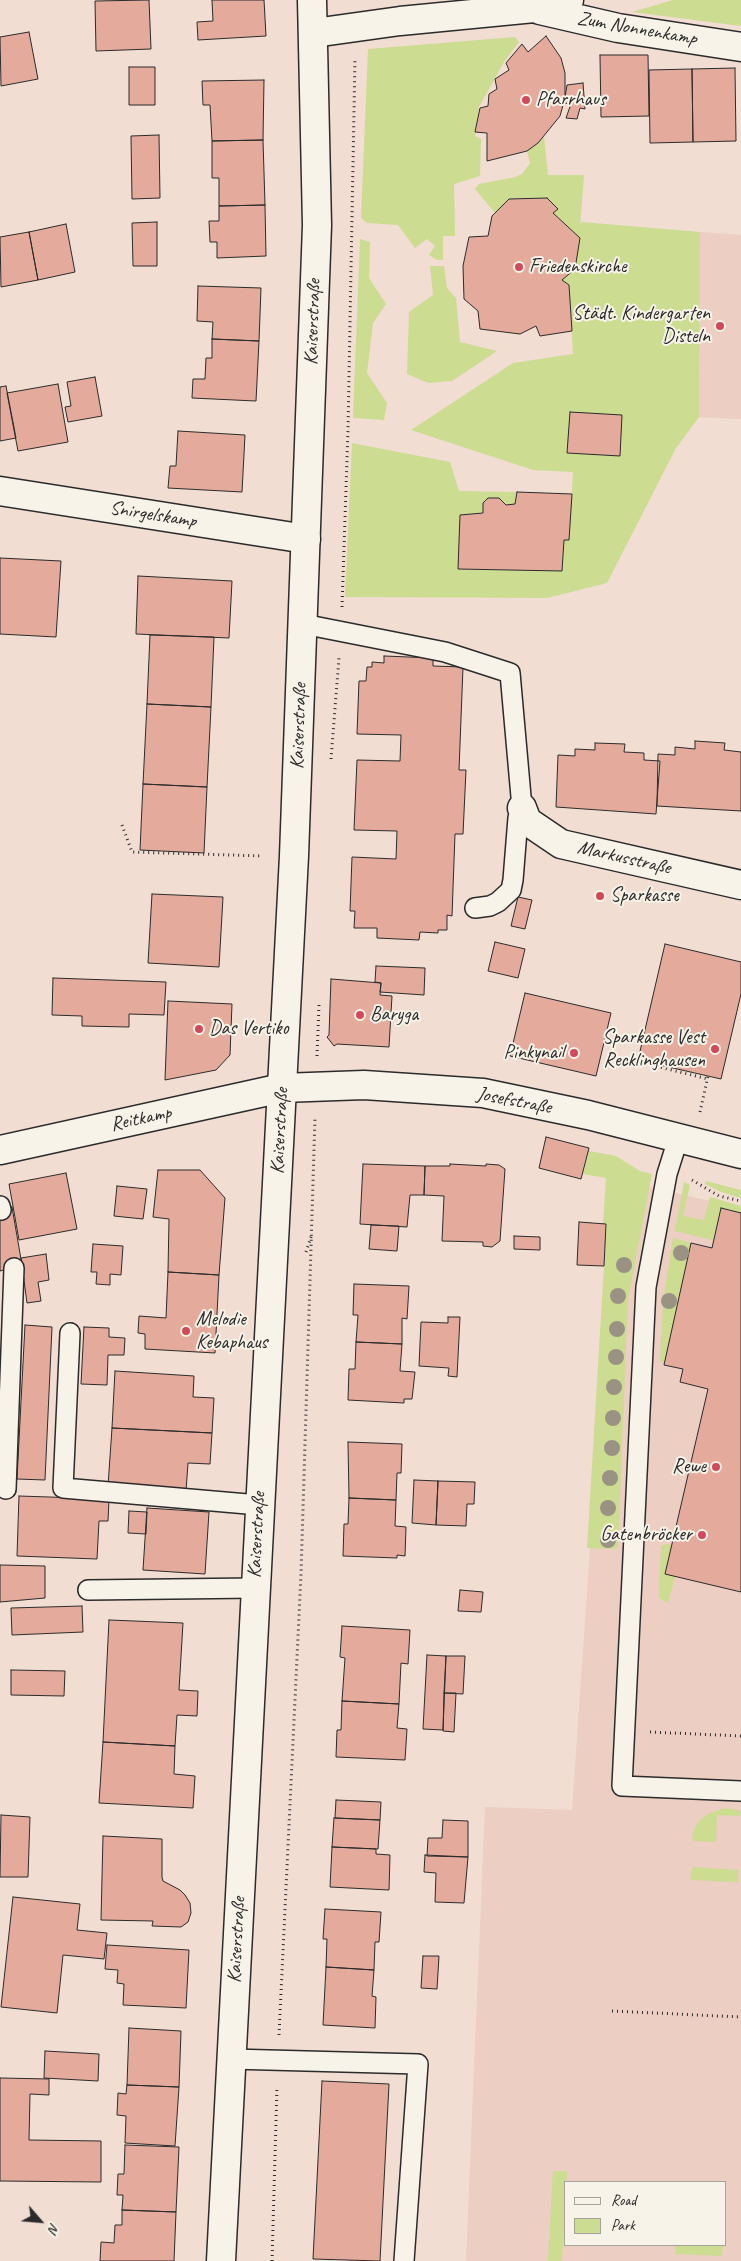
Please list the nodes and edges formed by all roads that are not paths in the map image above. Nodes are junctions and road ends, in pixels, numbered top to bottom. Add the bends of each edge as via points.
1 (312, 0) edge
2 (569, 0) edge
3 (534, 8) junction
4 (314, 33) junction
5 (741, 47) edge
6 (0, 491) edge
7 (306, 539) junction
8 (303, 624) junction
9 (522, 808) junction
10 (741, 884) edge
11 (475, 908) dead end
12 (282, 1088) junction
13 (678, 1139) junction
14 (1, 1142) edge
15 (741, 1154) edge
16 (14, 1268) dead end
17 (70, 1333) dead end
18 (6, 1489) dead end
19 (259, 1505) junction
20 (255, 1588) junction
21 (88, 1590) dead end
22 (741, 1791) edge
23 (231, 2059) junction
24 (221, 2261) edge
25 (404, 2261) edge

1 - 4 main road, Kaiserstraße
2 - 3 main road, Zum Nonnenkamp
3 - 4 main road, Zum Nonnenkamp
3 - 5 main road, Zum Nonnenkamp via 618,28
4 - 7 main road, Kaiserstraße via 317,225
6 - 7 main road, Snirgelskamp
7 - 8 main road, Kaiserstraße
8 - 9 lane via 445,652 510,673
8 - 12 main road, Kaiserstraße
9 - 10 main road, Markusstraße via 527,821 561,844
9 - 11 lane via 518,818 512,890 490,906
12 - 13 main road, Josefstraße via 364,1085 483,1093 588,1115
12 - 14 main road, Reitkamp
12 - 19 main road, Kaiserstraße
13 - 15 main road, Josefstraße
13 - 22 lane via 667,1174 646,1287 622,1786
16 - 18 lane
17 - 19 lane via 63,1488
19 - 20 main road, Kaiserstraße
20 - 21 lane
20 - 23 main road, Kaiserstraße
23 - 24 main road, Kaiserstraße
23 - 25 lane via 418,2064

